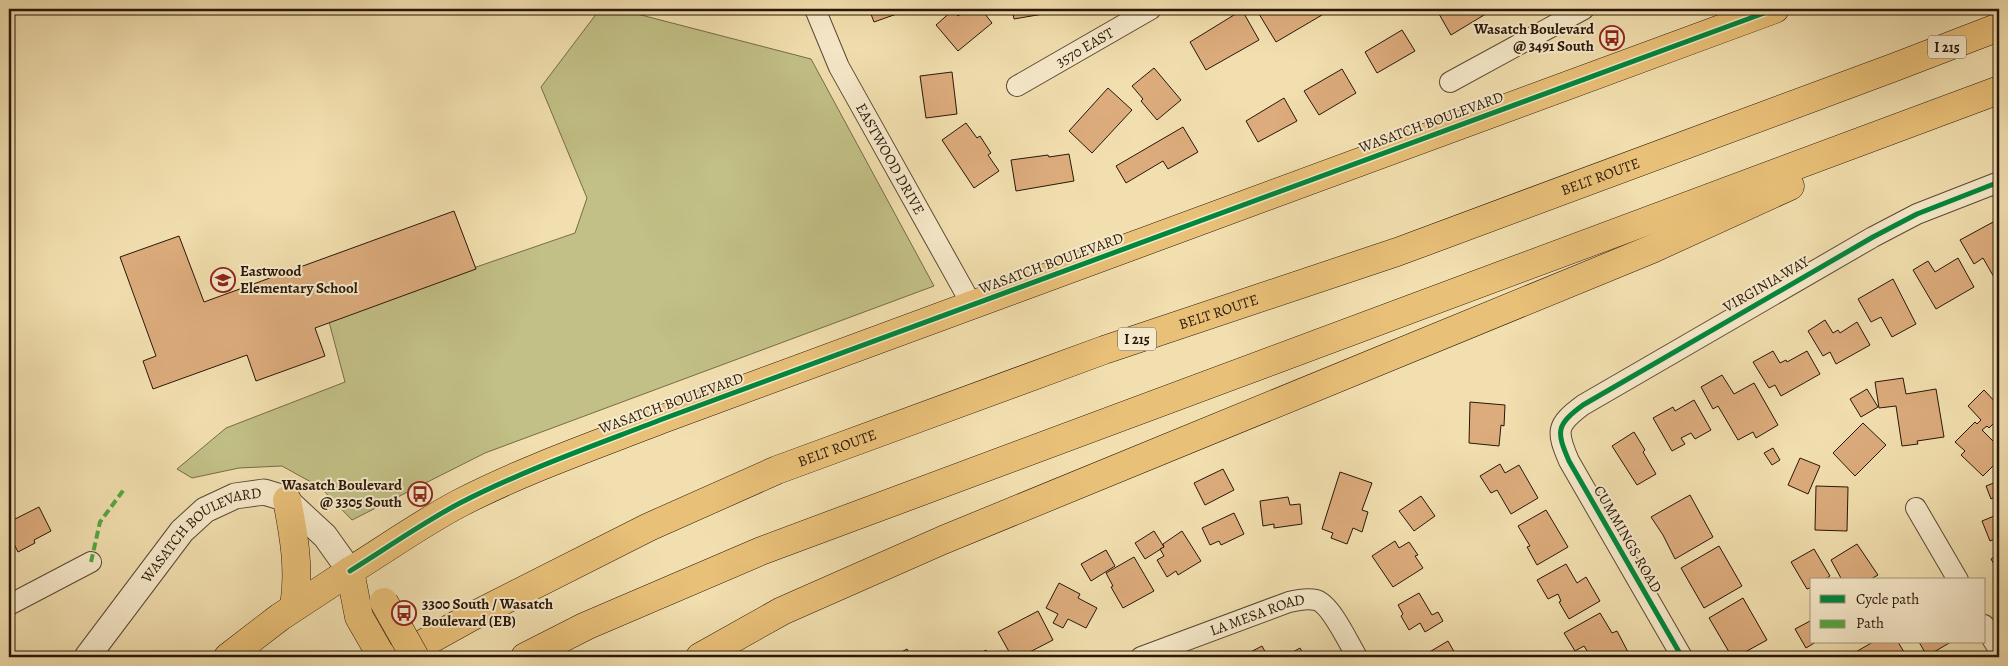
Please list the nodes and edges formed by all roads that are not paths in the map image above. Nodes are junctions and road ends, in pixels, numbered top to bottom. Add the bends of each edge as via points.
1 (815, 9) edge
2 (1151, 9) edge
3 (1584, 9) edge
4 (1775, 9) edge
5 (1999, 21) edge
6 (1999, 27) edge
7 (1895, 67) junction
8 (1450, 82) dead end
9 (1017, 86) dead end
10 (1999, 90) edge
11 (1999, 182) edge
12 (972, 305) junction
13 (1559, 430) joint
14 (287, 500) junction
15 (1916, 508) dead end
16 (91, 562) dead end
17 (350, 571) junction
18 (1957, 578) edge
19 (9, 604) edge
20 (294, 607) junction
21 (1986, 628) edge
22 (1999, 650) edge
23 (87, 657) edge
24 (228, 657) edge
25 (382, 657) edge
26 (399, 657) edge
27 (415, 657) edge
28 (525, 657) edge
29 (700, 657) edge
30 (1141, 657) edge
31 (1357, 657) edge
32 (1682, 657) edge

1 - 12 street, EASTWOOD DRIVE via 839,68
2 - 9 street, 3570 EAST
3 - 8 street
4 - 12 main road, WASATCH BOULEVARD
5 - 7 main road
6 - 7 main road, BELT ROUTE / I 215
7 - 26 main road, BELT ROUTE / I 215 via 1398,252 1104,350 777,470 632,536
10 - 28 main road via 761,552 586,626
10 - 29 main road via 1652,249 943,540 782,611
11 - 13 street, VIRGINIA WAY via 1918,214 1873,237 1583,405
12 - 17 main road, WASATCH BOULEVARD via 524,472 405,535
13 - 32 street, CUMMINGS ROAD via 1569,461
14 - 17 street, WASATCH BOULEVARD via 325,536
14 - 20 main road via 297,557
14 - 23 street, WASATCH BOULEVARD via 264,492 244,494 205,510 182,531
15 - 18 street
16 - 19 street
17 - 20 main road
17 - 25 main road via 359,617
17 - 27 main road, bridge via 384,602
20 - 24 main road
21 - 22 street
30 - 31 street, LA MESA ROAD via 1289,602 1308,599 1318,600 1333,616

